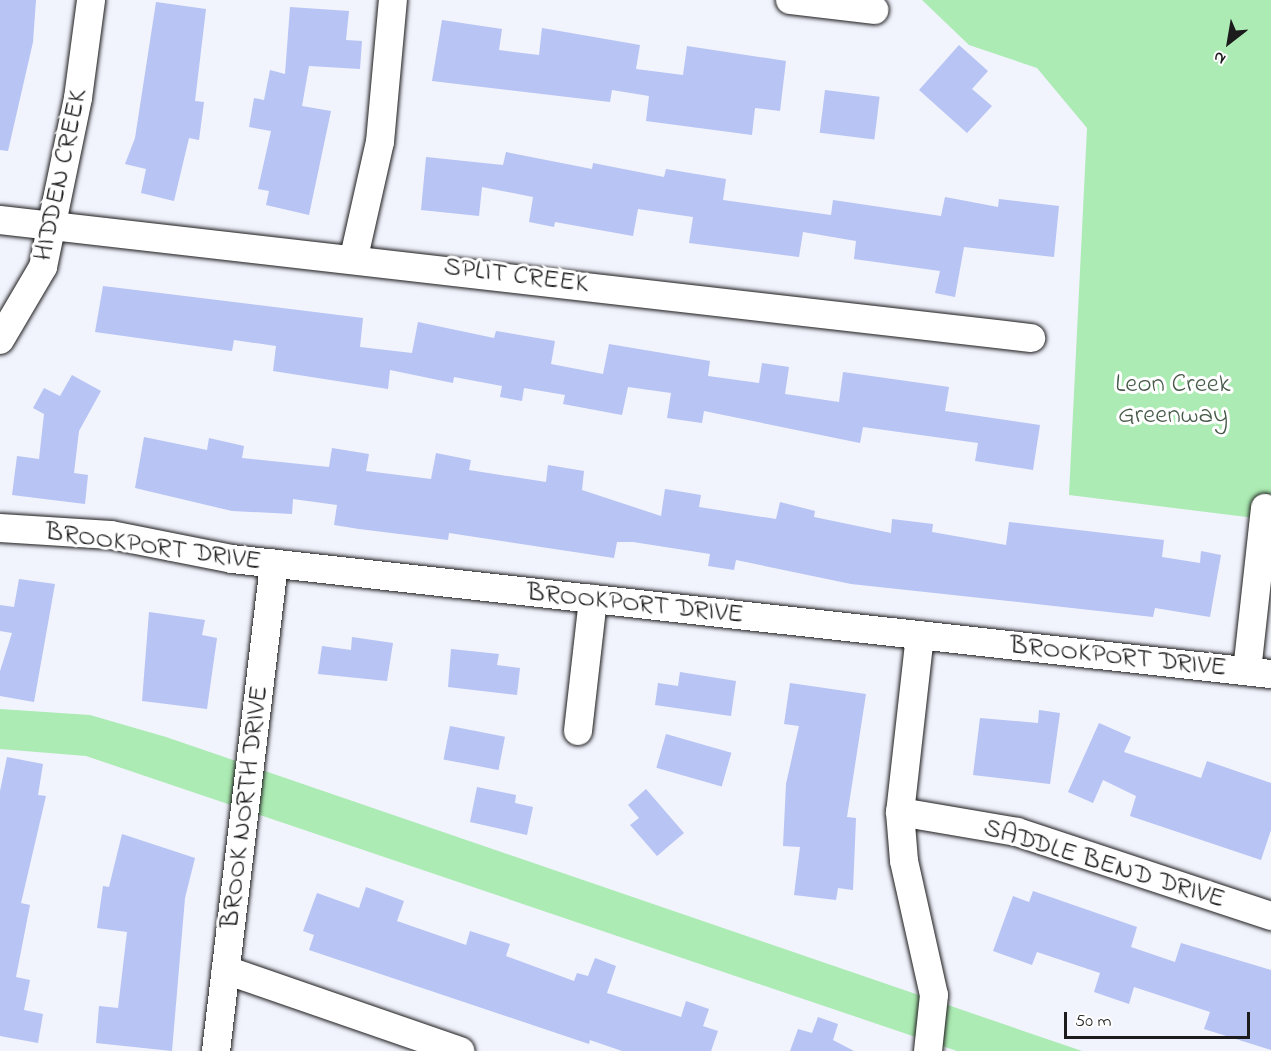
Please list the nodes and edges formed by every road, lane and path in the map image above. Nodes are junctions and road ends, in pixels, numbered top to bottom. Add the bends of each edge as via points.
1 (91, 0) edge
2 (393, 0) edge
3 (790, 0) edge
4 (874, 10) dead end
5 (0, 220) edge
6 (53, 224) junction
7 (354, 257) junction
8 (1031, 338) dead end
9 (0, 340) edge
10 (1265, 508) dead end
11 (0, 528) edge
12 (274, 563) junction
13 (593, 599) junction
14 (920, 635) junction
15 (1259, 673) edge
16 (578, 731) dead end
17 (900, 812) junction
18 (1271, 916) edge
19 (226, 970) junction
20 (216, 1051) edge
21 (460, 1051) edge
22 (928, 1051) edge

1 - 6 street, HIDDEN CREEK
2 - 7 street via 380,142
3 - 4 street
5 - 6 street, SPLIT CREEK
6 - 7 street, SPLIT CREEK
6 - 9 street, HIDDEN CREEK via 29,298
7 - 8 street, SPLIT CREEK
10 - 15 street
11 - 12 street, BROOKPORT DRIVE via 111,535
12 - 13 street, BROOKPORT DRIVE
12 - 19 street, BROOK NORTH DRIVE
13 - 14 street, BROOKPORT DRIVE
13 - 16 street
14 - 15 street, BROOKPORT DRIVE
14 - 17 street
17 - 18 street, SADDLE BEND DRIVE via 1017,832
17 - 22 street via 904,861 934,995
19 - 20 street, BROOK NORTH DRIVE
19 - 21 street

